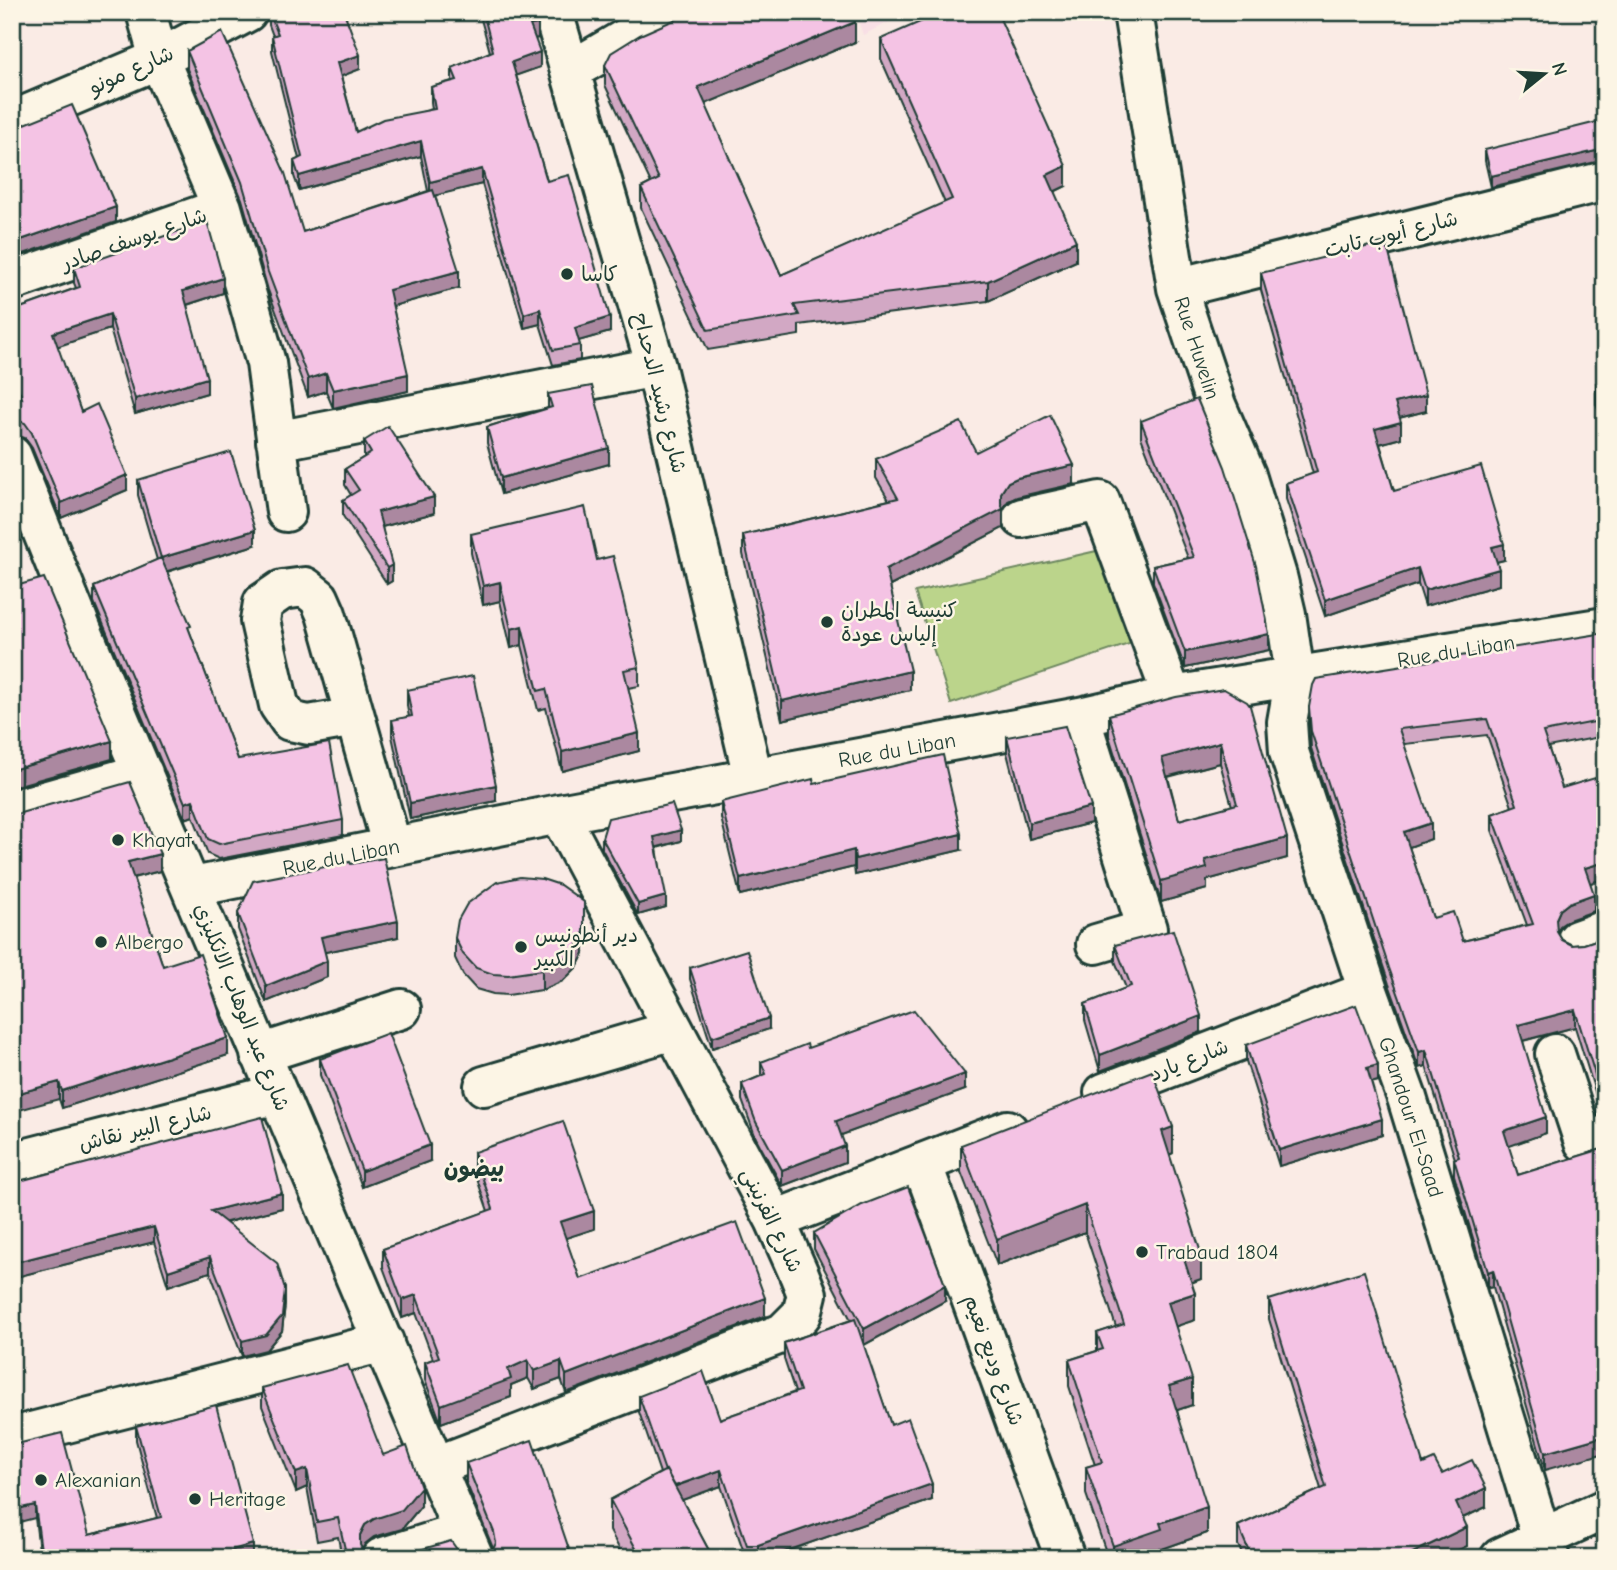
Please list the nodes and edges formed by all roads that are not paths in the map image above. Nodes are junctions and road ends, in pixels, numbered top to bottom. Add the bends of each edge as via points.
1 (146, 12) edge
2 (247, 12) edge
3 (553, 12) edge
4 (671, 12) edge
5 (1133, 12) edge
6 (159, 59) junction
7 (572, 71) junction
8 (12, 121) edge
9 (1605, 181) edge
10 (222, 208) junction
11 (12, 281) edge
12 (1177, 288) junction
13 (656, 368) junction
14 (276, 441) junction
15 (12, 456) edge
16 (286, 512) dead end
17 (1022, 518) dead end
18 (24, 523) edge
19 (1605, 627) edge
20 (1294, 676) junction
21 (1172, 696) junction
22 (355, 717) dead end
23 (1080, 717) junction
24 (143, 773) junction
25 (753, 777) junction
26 (12, 810) edge
27 (559, 814) junction
28 (393, 847) junction
29 (193, 887) junction
30 (1096, 944) dead end
31 (1368, 991) junction
32 (401, 1009) dead end
33 (674, 1030) junction
34 (260, 1054) junction
35 (1555, 1054) dead end
36 (484, 1086) dead end
37 (277, 1094) junction
38 (1075, 1104) edge
39 (1037, 1119) edge
40 (1605, 1135) edge
41 (12, 1162) edge
42 (922, 1163) junction
43 (775, 1220) junction
44 (384, 1342) junction
45 (12, 1437) edge
46 (436, 1466) junction
47 (1605, 1509) edge
48 (469, 1545) edge
49 (1546, 1548) edge
50 (382, 1558) edge
51 (1065, 1558) edge
52 (1500, 1558) edge

1 - 6 street, شارع يوسف صادر
2 - 6 street, شارع مونو
3 - 7 street, شارع رشيد الدحداح
4 - 7 street
5 - 12 street, Rue Huvelin
6 - 8 street, شارع مونو
6 - 10 street, شارع يوسف صادر
7 - 13 street, شارع رشيد الدحداح
9 - 12 street, شارع أيوب تابت
10 - 11 street, شارع يوسف صادر
10 - 14 street via 266,363
12 - 20 street, Rue Huvelin via 1278,576
13 - 14 street
13 - 25 street, شارع رشيد الدحداح
14 - 16 street
15 - 18 street, شارع عبد الوهاب الانكليزي
17 - 21 street via 1100,500
18 - 24 street, شارع عبد الوهاب الانكليزي
19 - 20 street, Rue du Liban
20 - 21 street, Rue du Liban
20 - 31 street, Ghandour El-Saad via 1287,722 1289,752
21 - 23 street, Rue du Liban
22 - 28 street
23 - 25 street, Rue du Liban
23 - 30 street via 1147,929
24 - 26 street
24 - 29 street, شارع عبد الوهاب الانكليزي
25 - 27 street, Rue du Liban
27 - 28 street, Rue du Liban
27 - 33 street, شارع الفرنيني
28 - 29 street, Rue du Liban
29 - 34 street, شارع عبد الوهاب الانكليزي
31 - 38 street, شارع يارد
31 - 49 street, Ghandour El-Saad via 1407,1098
32 - 34 street
33 - 36 street
33 - 43 street, شارع الفرنيني
34 - 37 street, شارع عبد الوهاب الانكليزي
35 - 40 street via 1584,1142
37 - 41 street, شارع البير نقاش
37 - 44 street, شارع عبد الوهاب الانكليزي
39 - 42 street
42 - 43 street
42 - 51 street, شارع وديع نعيم
43 - 46 street, شارع الفرنيني via 807,1294 802,1314 783,1333
44 - 45 street
44 - 46 street, شارع عبد الوهاب الانكليزي
46 - 48 street, شارع عبد الوهاب الانكليزي
47 - 49 street
48 - 50 street
49 - 52 street

